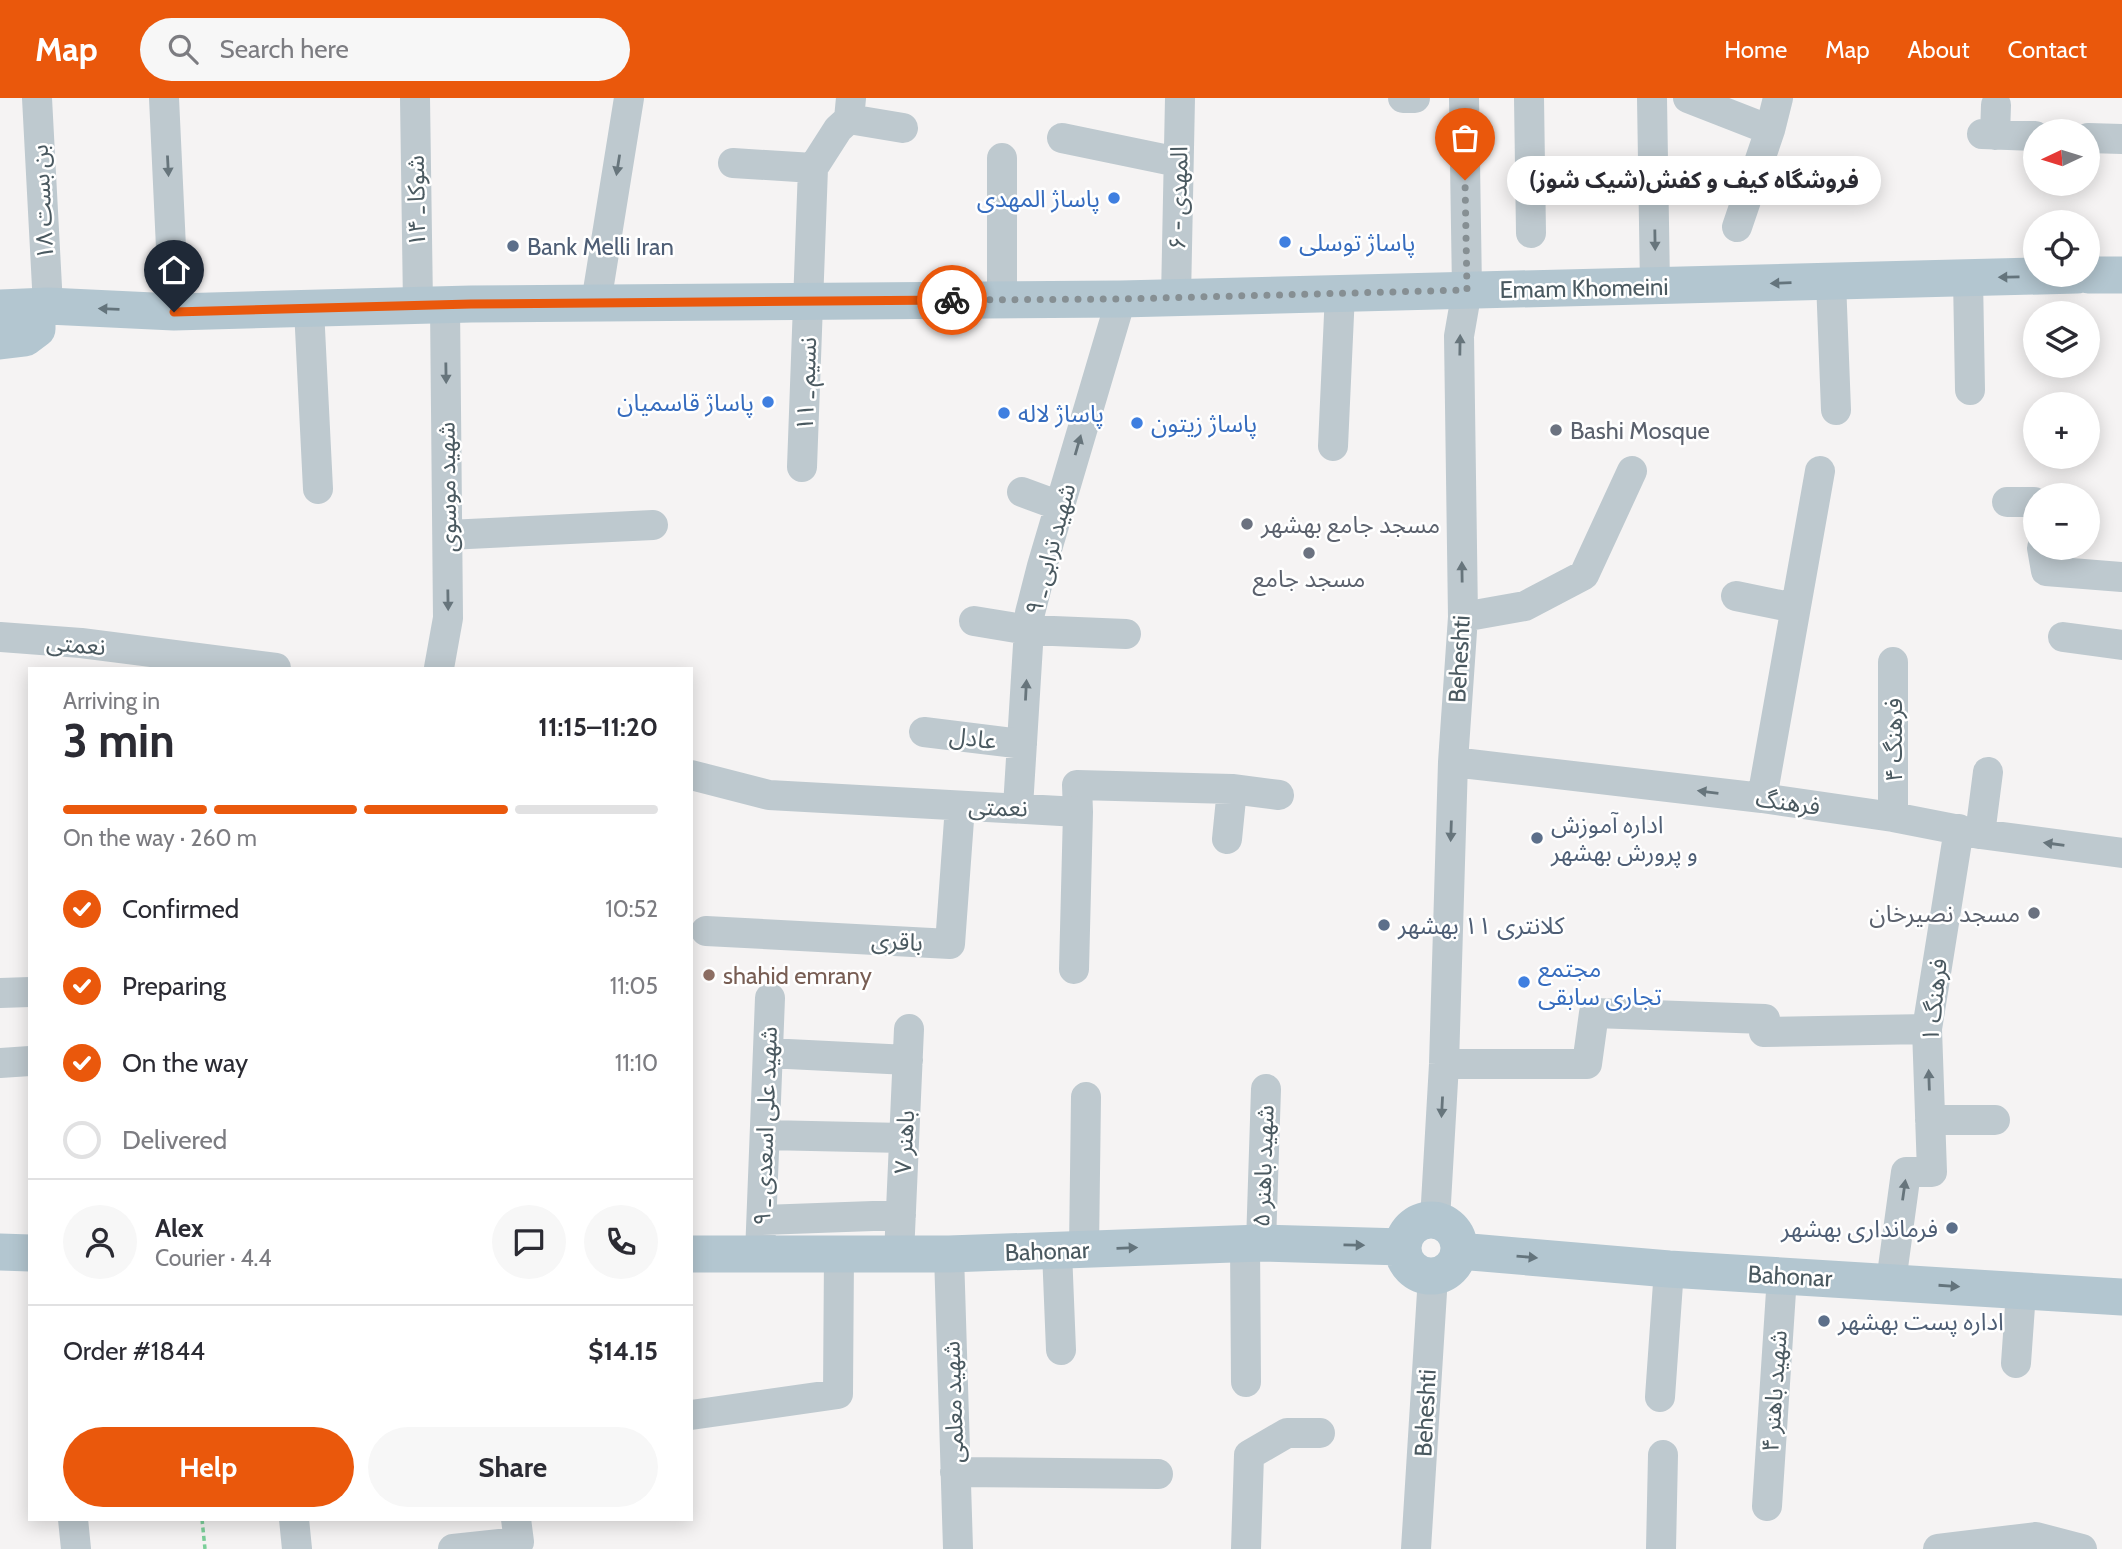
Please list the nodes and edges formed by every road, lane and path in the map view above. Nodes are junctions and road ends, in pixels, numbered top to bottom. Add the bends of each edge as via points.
1 (37, 98) edge
2 (164, 98) edge
3 (415, 98) edge
4 (629, 98) edge
5 (1180, 98) edge
6 (1403, 98) edge
7 (1415, 98) edge
8 (1464, 98) edge
9 (1529, 98) edge
10 (1652, 98) edge
11 (1688, 98) edge
12 (1777, 98) edge
13 (1996, 105) dead end
14 (850, 109) edge
15 (903, 128) dead end
16 (1770, 130) junction
17 (2023, 136) edge
18 (1062, 138) dead end
19 (2100, 138) edge
20 (2122, 139) edge
21 (1002, 158) dead end
22 (1178, 162) junction
23 (733, 163) dead end
24 (813, 168) junction
25 (1737, 227) dead end
26 (1531, 233) dead end
27 (2100, 275) edge
28 (2122, 275) edge
29 (2023, 276) edge
30 (1968, 278) junction
31 (1831, 281) junction
32 (1656, 286) junction
33 (1467, 290) junction
34 (1340, 293) junction
35 (1176, 298) junction
36 (1121, 299) junction
37 (1002, 300) junction
38 (809, 301) junction
39 (596, 303) junction
40 (431, 305) junction
41 (309, 309) junction
42 (174, 312) junction
43 (21, 320) edge
44 (1970, 390) dead end
45 (1836, 410) dead end
46 (1333, 446) dead end
47 (802, 467) dead end
48 (1632, 471) dead end
49 (1820, 471) dead end
50 (318, 489) dead end
51 (1022, 492) dead end
52 (1060, 506) junction
53 (653, 525) dead end
54 (448, 534) junction
55 (2044, 560) edge
56 (2122, 577) edge
57 (1736, 596) dead end
58 (1795, 608) junction
59 (1463, 617) junction
60 (974, 621) dead end
61 (1029, 630) junction
62 (1126, 634) dead end
63 (0, 637) edge
64 (2063, 637) dead end
65 (2122, 645) edge
66 (82, 656) edge
67 (1893, 662) dead end
68 (260, 667) edge
69 (439, 667) edge
70 (924, 732) dead end
71 (1022, 744) junction
72 (1453, 762) junction
73 (1988, 772) dead end
74 (693, 776) edge
75 (1232, 789) junction
76 (1279, 794) dead end
77 (1762, 798) junction
78 (960, 806) junction
79 (1018, 807) junction
80 (1078, 812) junction
81 (1893, 817) junction
82 (1969, 831) junction
83 (1227, 839) dead end
84 (2122, 853) edge
85 (706, 931) dead end
86 (1074, 969) dead end
87 (28, 992) edge
88 (0, 993) edge
89 (770, 998) dead end
90 (909, 1029) dead end
91 (1927, 1029) junction
92 (768, 1053) junction
93 (908, 1060) junction
94 (28, 1061) edge
95 (0, 1063) edge
96 (1444, 1064) junction
97 (1266, 1089) dead end
98 (1086, 1097) dead end
99 (1995, 1120) dead end
100 (1930, 1121) junction
101 (765, 1135) junction
102 (905, 1138) junction
103 (901, 1215) junction
104 (1435, 1220) junction
105 (761, 1237) junction
106 (1253, 1243) junction
107 (1403, 1247) junction
108 (1071, 1250) junction
109 (1459, 1251) junction
110 (0, 1252) edge
111 (28, 1253) edge
112 (693, 1254) edge
113 (948, 1254) junction
114 (839, 1255) junction
115 (900, 1255) junction
116 (1669, 1269) junction
117 (1433, 1276) junction
118 (1782, 1276) junction
119 (1892, 1282) junction
120 (2021, 1292) junction
121 (2122, 1297) edge
122 (1061, 1350) dead end
123 (2016, 1363) dead end
124 (1246, 1382) dead end
125 (1660, 1397) dead end
126 (693, 1415) edge
127 (1320, 1433) dead end
128 (1663, 1455) dead end
129 (955, 1472) junction
130 (1158, 1474) dead end
131 (1767, 1506) dead end
132 (73, 1521) edge
133 (202, 1521) edge
134 (294, 1521) edge
135 (516, 1521) edge
136 (76, 1549) edge
137 (205, 1549) edge
138 (297, 1549) edge
139 (453, 1549) edge
140 (958, 1549) edge
141 (1246, 1549) edge
142 (1416, 1549) edge
143 (1661, 1549) edge
144 (1938, 1549) edge
145 (2082, 1549) edge

1 - 43 street, بن بست ۱۸
2 -> 42 street
3 - 40 street, شوکا ـ ۱۴
4 -> 39 street
5 - 22 street, المهدی - ۶
6 - 7 street
8 - 33 street, Beheshti
9 - 26 street
10 -> 32 street
11 - 16 street
12 - 16 street
13 - 17 street via 1989,135
14 - 15 street
14 - 24 street
16 - 25 street
18 - 22 street
19 - 20 street
21 - 37 street
22 - 35 street, المهدی - ۶
23 - 24 street
24 - 38 street, نسیم ـ ۱۱
27 - 28 main road
29 -> 30 main road, Emam Khomeini
30 - 31 main road, Emam Khomeini
30 - 44 street
31 -> 32 main road, Emam Khomeini
31 - 45 street
32 - 33 main road, Emam Khomeini
33 - 34 main road, Emam Khomeini
59 -> 33 street, Beheshti via 1459,336
34 - 35 main road, Emam Khomeini
34 - 46 street
35 - 36 main road, Emam Khomeini
36 - 37 main road, Emam Khomeini
52 -> 36 street, شهید ترابی ـ ۹
37 - 38 main road, Emam Khomeini
38 - 39 main road, Emam Khomeini
38 - 47 street, نسیم ـ ۱۱
39 - 40 main road, Emam Khomeini
40 - 41 main road, Emam Khomeini
40 -> 54 street, شهید موسوی
41 - 42 main road, Emam Khomeini
41 - 50 street
42 -> 43 main road, Emam Khomeini
48 - 59 street via 1584,575 1525,606
49 - 58 street
51 - 52 street
52 - 61 street, شهید ترابی ـ ۹
53 - 54 street
54 -> 69 street, شهید موسوی via 448,618
55 - 56 street via 2046,571
57 - 58 street
58 - 77 street
59 - 72 street, Beheshti
60 - 61 street
61 - 62 street
71 -> 61 street, شهید ترابی ـ ۹
63 - 66 street, نعمتی
64 - 65 street
66 - 68 street, نعمتی
67 - 81 street, فرهنگ ۴
70 - 71 street, عادل
71 - 79 street, شهید ترابی ـ ۹
77 -> 72 street, فرهنگ
72 -> 96 street, Beheshti
73 - 82 street, فرهنگ ۱
74 - 78 street, نعمتی via 769,795
75 - 76 street
75 - 80 street via 1077,785
75 - 83 street
77 - 81 street, فرهنگ
78 - 79 street, نعمتی
78 - 85 street, باقری via 950,944
79 - 80 street, نعمتی
80 - 86 street
81 - 82 street, فرهنگ
84 -> 82 street, فرهنگ
82 - 91 street, فرهنگ ۱
87 - 88 street
89 - 92 street, شهید علی اسعدی ـ ۹
90 - 93 street, باهنر ۷
91 - 96 street via 1764,1032 1765,1019 1594,1013 1587,1064
100 -> 91 street, فرهنگ ۱
92 - 93 street
92 - 101 street, شهید علی اسعدی ـ ۹
93 - 102 street, باهنر ۷
94 - 95 street
96 -> 104 street, Beheshti
97 - 106 street, شهید باهنر ۵
98 - 108 street
99 - 100 street
119 -> 100 street, فرهنگ ۱ via 1906,1172 1932,1172
101 - 102 street
101 - 105 street, شهید علی اسعدی ـ ۹
102 - 103 street, باهنر ۷
103 - 105 street
103 - 115 street, باهنر ۷
104 - 107 main road via 1413,1226
104 - 109 main road via 1455,1234
105 - 112 main road, Bahonar
105 - 114 main road, Bahonar
106 -> 107 main road, Bahonar
108 -> 106 main road, Bahonar
106 - 124 street, شهید باهنر ۵
107 - 117 main road via 1408,1265
108 - 113 main road, Bahonar
108 - 122 street
109 -> 116 main road, Bahonar
109 - 117 main road via 1450,1268
110 - 111 main road
113 - 115 main road, Bahonar
113 - 129 street, شهید معلمی
114 - 115 main road, Bahonar
114 - 126 street via 838,1394
116 - 118 main road, Bahonar
116 - 125 street
117 - 142 street, Beheshti
118 - 119 main road, Bahonar
118 - 131 street, شهید باهنر ۴
119 -> 120 main road, Bahonar
120 - 121 main road, Bahonar
120 - 123 street
127 - 141 street via 1287,1433 1249,1455
128 - 143 street
129 - 130 street
129 - 140 street, شهید معلمی
132 - 136 street
133 - 137 path
134 - 138 street
135 - 139 street via 519,1542
144 - 145 street via 2036,1537

